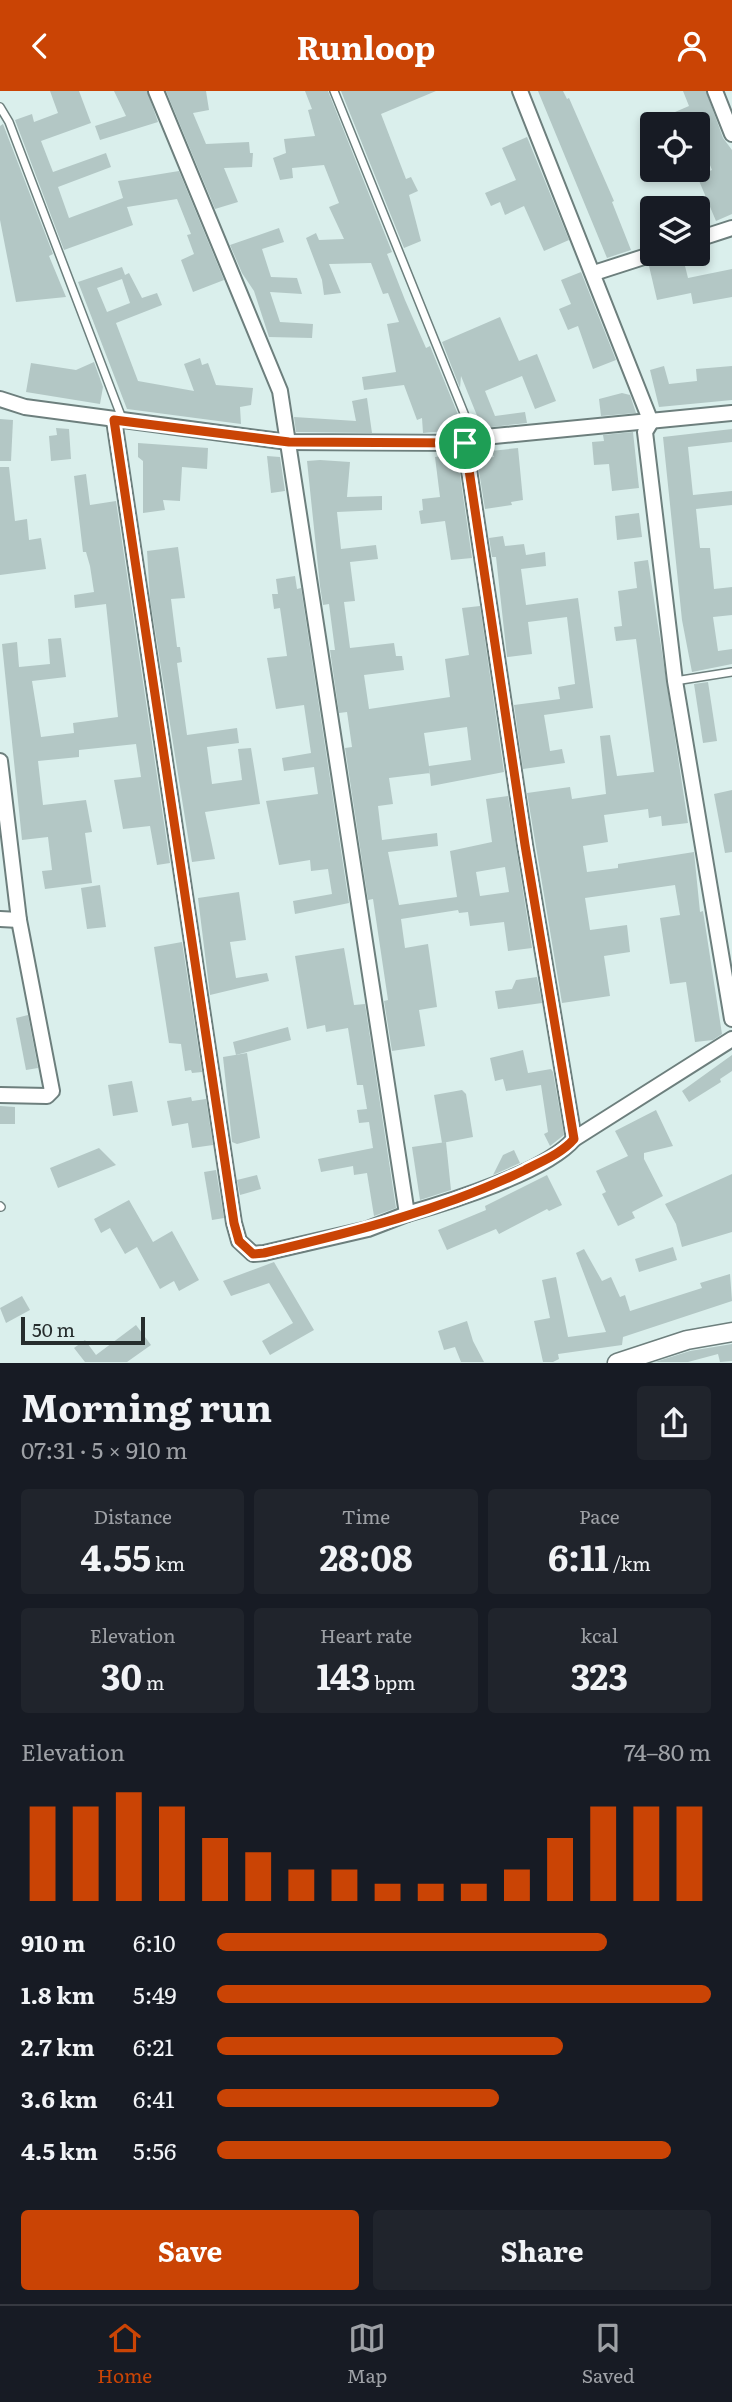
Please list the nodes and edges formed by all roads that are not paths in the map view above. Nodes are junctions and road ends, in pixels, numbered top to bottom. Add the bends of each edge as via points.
1 (156, 91) edge
2 (334, 91) edge
3 (520, 91) edge
4 (715, 91) edge
5 (0, 107) edge
6 (732, 134) edge
7 (732, 228) edge
8 (710, 235) edge
9 (640, 258) edge
10 (594, 273) junction
11 (0, 399) edge
12 (732, 413) edge
13 (118, 421) junction
14 (651, 422) junction
15 (470, 440) junction
16 (289, 442) junction
17 (732, 671) edge
18 (675, 681) junction
19 (0, 761) edge
20 (0, 919) edge
21 (19, 920) junction
22 (732, 1019) edge
23 (732, 1039) edge
24 (0, 1095) edge
25 (574, 1139) junction
26 (407, 1214) junction
27 (732, 1332) edge
28 (617, 1363) edge

1 - 16 street via 280,391
2 - 15 lane
3 - 10 street
4 - 6 street
5 - 13 lane
7 - 8 street
9 - 10 street
10 - 14 street
11 - 13 street
12 - 14 street
13 - 16 street
13 - 26 street via 147,657 239,1241 253,1254 264,1253 368,1229
14 - 15 street
14 - 18 street via 645,432
15 - 16 street
15 - 25 street via 527,858
16 - 26 street
17 - 18 lane
18 - 22 street
19 - 21 street
20 - 21 street
21 - 24 street via 52,1091 47,1096
23 - 25 street
25 - 26 street via 558,1153 499,1183
27 - 28 street via 687,1340

